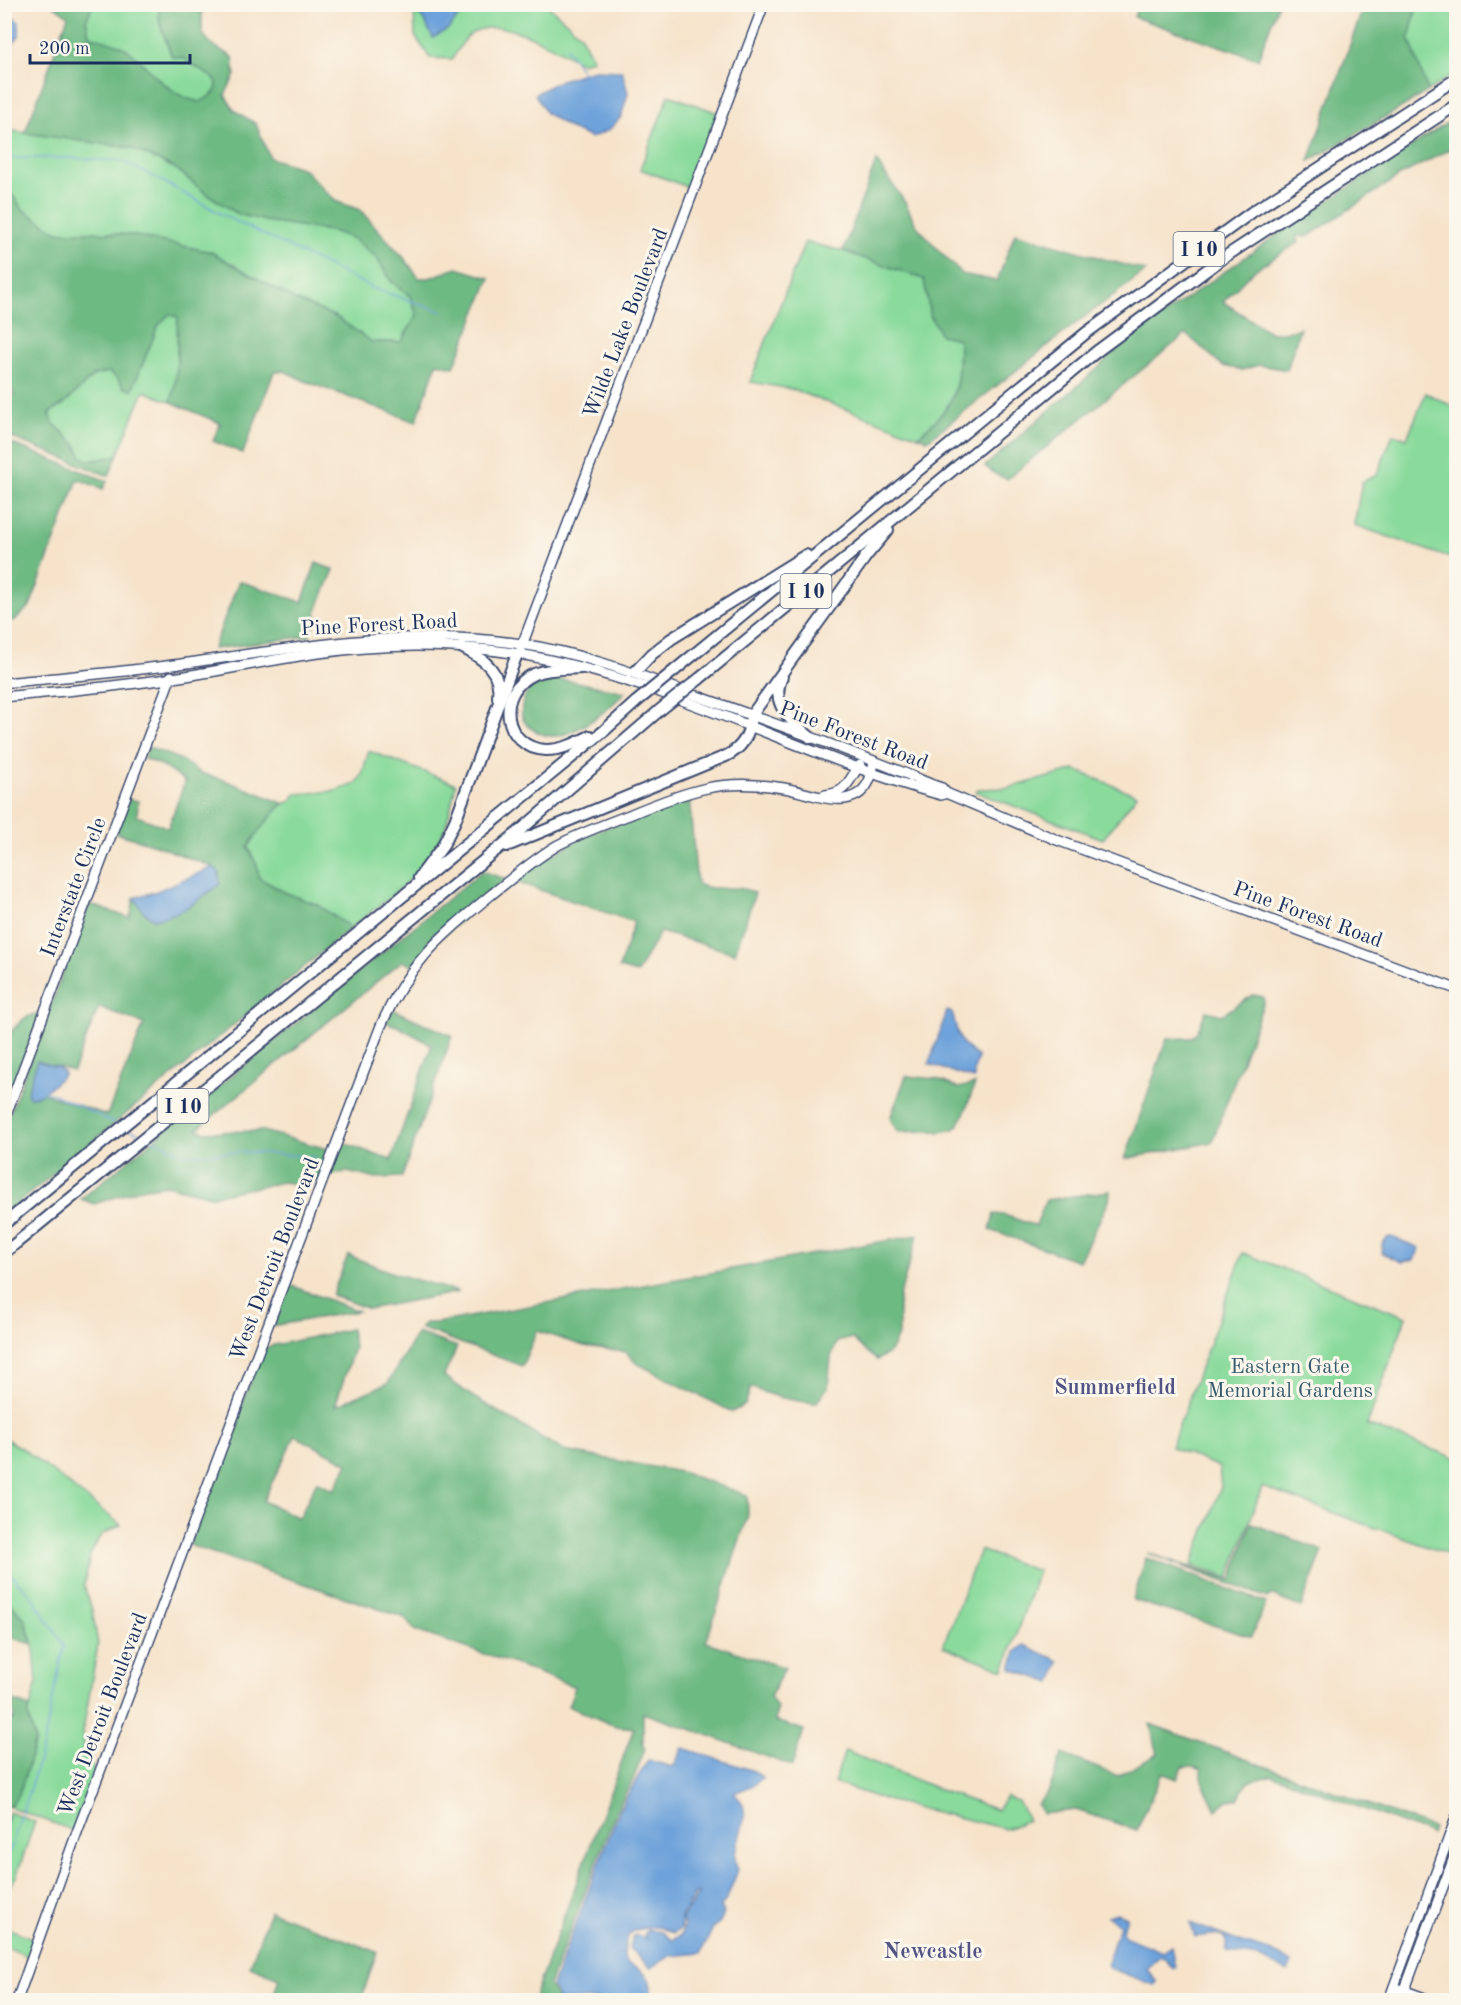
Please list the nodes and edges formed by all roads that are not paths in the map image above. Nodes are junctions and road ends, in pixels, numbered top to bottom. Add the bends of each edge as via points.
1 (764, 4) edge
2 (1456, 79) edge
3 (1456, 105) edge
4 (913, 503) junction
5 (832, 540) junction
6 (523, 644) junction
7 (461, 648) junction
8 (517, 654) junction
9 (790, 661) junction
10 (172, 665) junction
11 (580, 668) junction
12 (635, 672) junction
13 (170, 679) junction
14 (4, 683) edge
15 (4, 697) edge
16 (495, 713) junction
17 (751, 721) junction
18 (605, 730) junction
19 (811, 738) junction
20 (839, 760) junction
21 (870, 760) junction
22 (857, 767) junction
23 (872, 773) junction
24 (849, 780) junction
25 (946, 793) junction
26 (818, 796) junction
27 (488, 856) junction
28 (409, 891) junction
29 (1456, 989) edge
30 (4, 1120) edge
31 (4, 1224) edge
32 (4, 1253) edge
33 (1456, 1818) edge
34 (1456, 1852) edge
35 (1434, 1880) junction
36 (1394, 1987) junction
37 (1403, 1996) edge
38 (16, 2001) edge
39 (1389, 2001) edge
40 (1396, 2001) edge
41 (1430, 2001) edge

1 - 6 main road, Wilde Lake Boulevard
2 - 5 highway, I 10 via 1252,212 1156,280
3 - 4 highway, I 10 via 1190,281 1096,352
4 - 9 highway via 867,555
4 - 27 highway, I 10, bridge
5 - 12 highway via 671,639
5 - 18 highway, I 10, bridge
6 - 8 main road, Wilde Lake Boulevard
6 - 10 main road, Pine Forest Road via 412,636 289,647
6 - 12 main road, Pine Forest Road
7 - 8 main road, Pine Forest Road
7 - 13 main road, Pine Forest Road via 425,646 314,654
7 - 16 highway via 482,658 494,672 499,690
8 - 11 main road, Pine Forest Road
8 - 16 highway
9 - 17 highway
9 - 19 highway via 779,683 781,707 791,722
10 - 13 main road, Interstate Circle
10 - 14 main road, Pine Forest Road
11 - 17 main road, Pine Forest Road
11 - 18 highway via 548,670 521,682 509,704 511,725 524,742 544,750 571,746
12 - 17 main road, Pine Forest Road
13 - 15 main road, Pine Forest Road
13 - 30 main road, Interstate Circle
16 - 28 highway via 451,830
17 - 19 main road, Pine Forest Road
17 - 20 main road, Pine Forest Road
17 - 27 highway via 742,744 731,753
18 - 28 highway, I 10
19 - 21 main road, Pine Forest Road
20 - 22 main road, Pine Forest Road
20 - 24 main road via 846,767
21 - 22 main road
21 - 23 main road, West Detroit Boulevard
21 - 25 main road, Pine Forest Road
22 - 23 main road, Pine Forest Road
22 - 24 main road
23 - 25 main road, Pine Forest Road via 941,795
23 - 26 main road, West Detroit Boulevard via 868,784 853,796 835,800
24 - 26 main road via 840,792
25 - 29 main road, Pine Forest Road via 1057,840
26 - 38 main road, West Detroit Boulevard via 772,786 708,788 666,800 576,836 530,864 463,918 434,944 405,980 377,1036
27 - 32 highway, I 10
28 - 31 highway, I 10
33 - 35 main road
34 - 37 main road
35 - 36 main road
35 - 37 main road via 1436,1888 1402,1983
36 - 37 main road
36 - 39 main road
36 - 40 main road
37 - 41 main road

